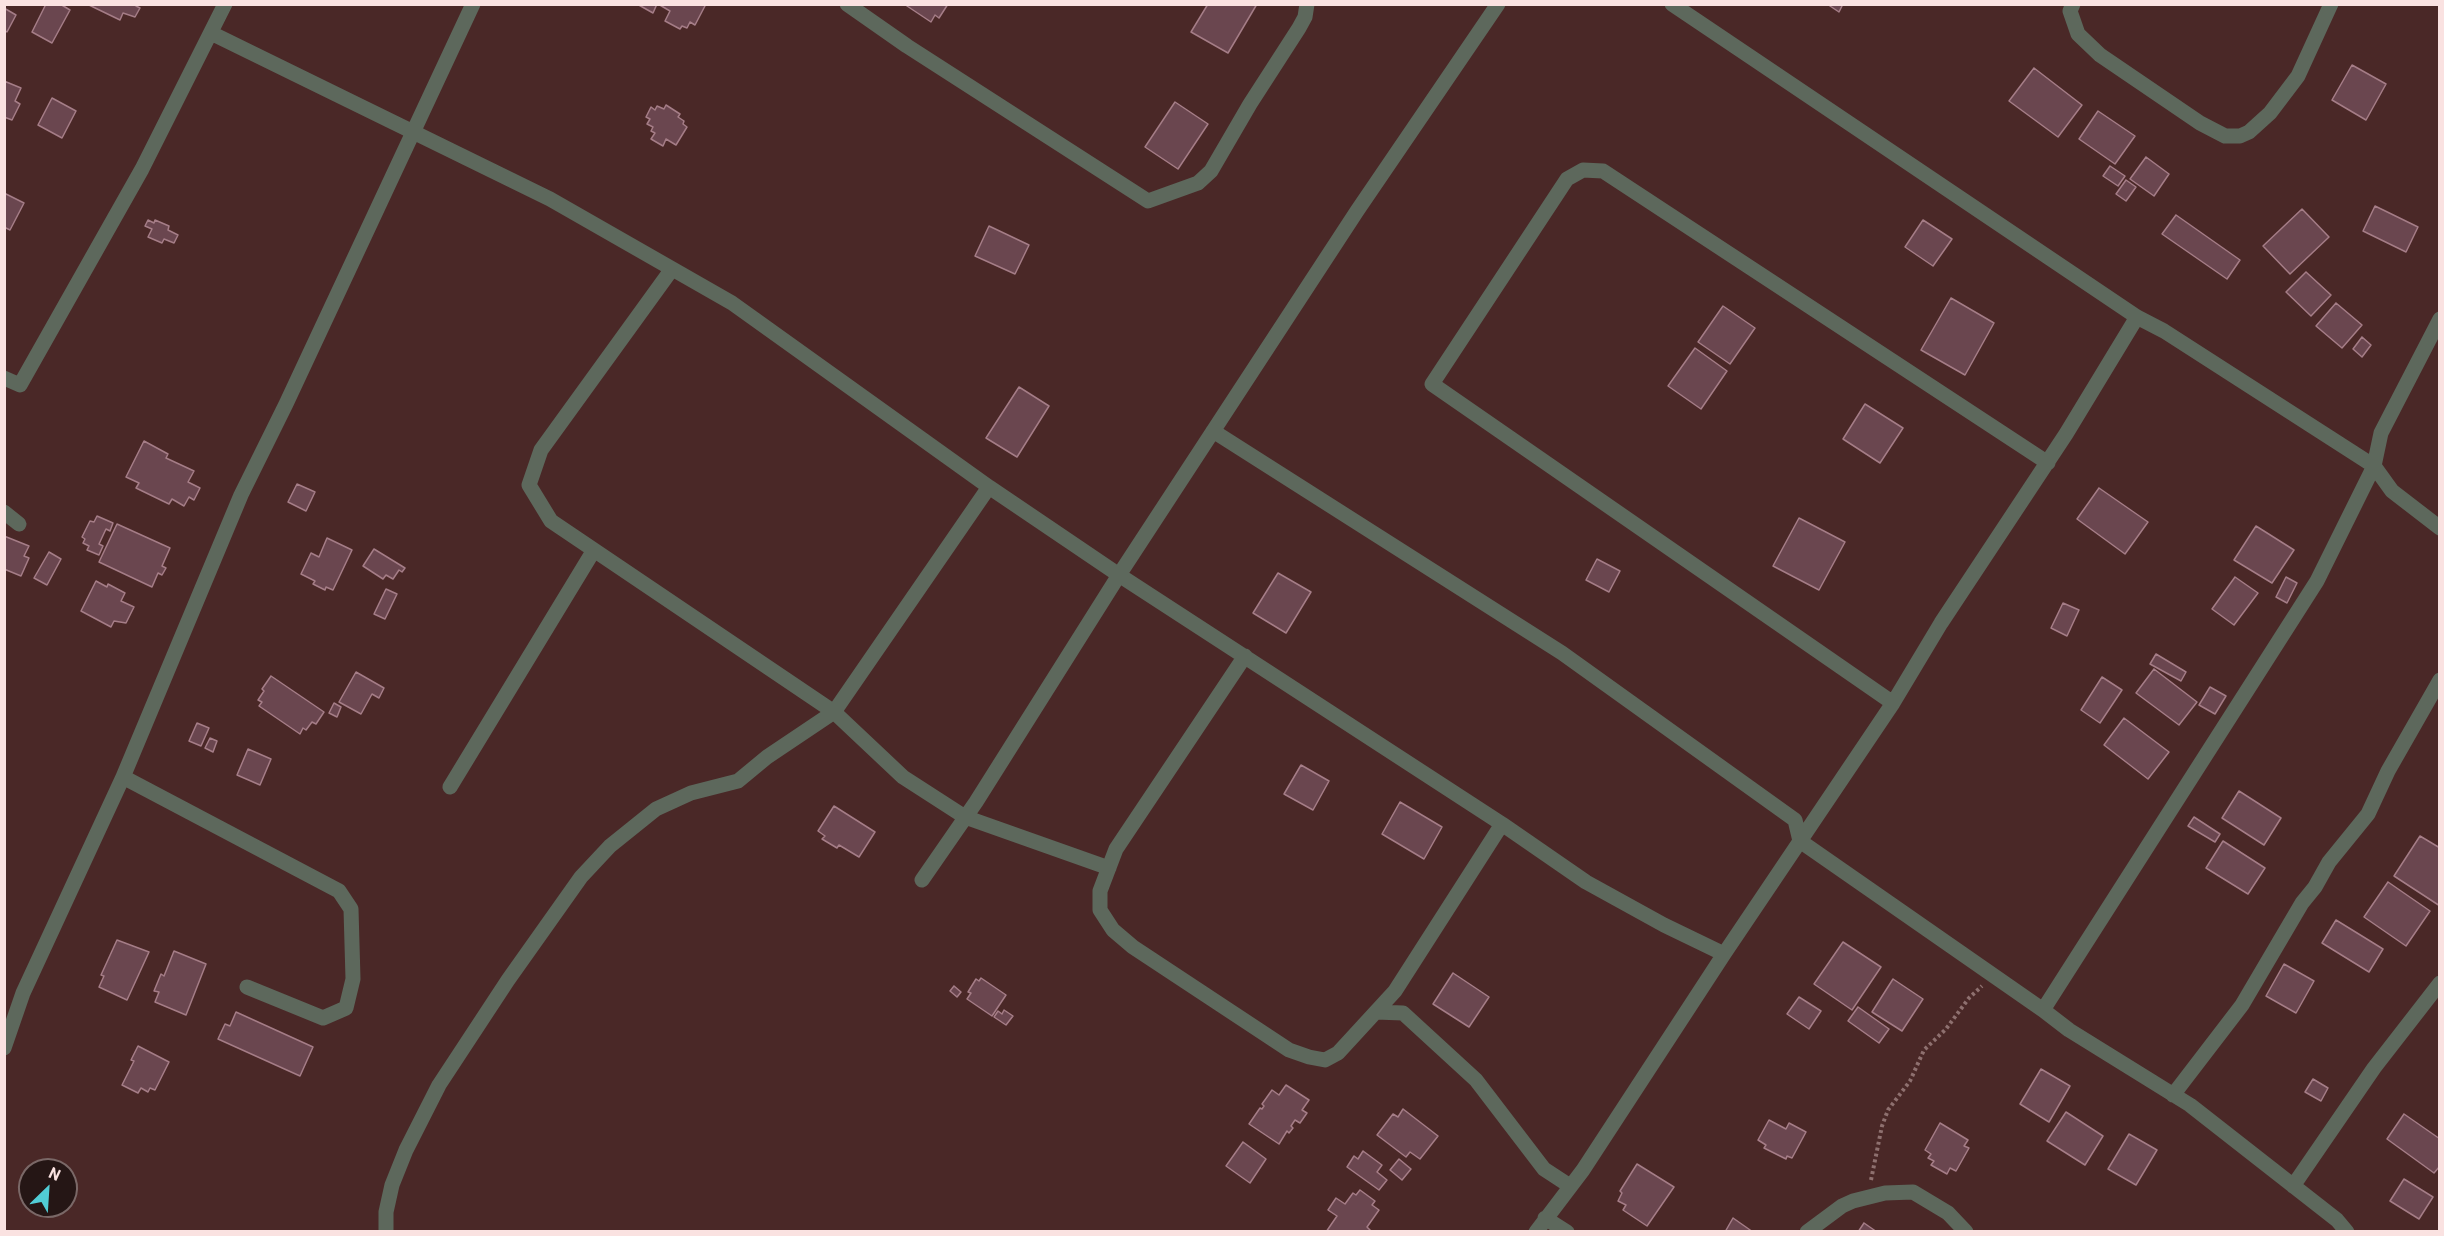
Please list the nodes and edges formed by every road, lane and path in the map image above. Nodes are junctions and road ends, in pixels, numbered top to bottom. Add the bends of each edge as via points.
1 (225, 4) edge
2 (473, 4) edge
3 (847, 4) edge
4 (1307, 4) edge
5 (1498, 4) edge
6 (1672, 4) edge
7 (2073, 4) edge
8 (2331, 4) edge
9 (212, 33) junction
10 (412, 131) junction
11 (672, 269) junction
12 (2137, 317) junction
13 (2439, 319) edge
14 (5, 379) edge
15 (1213, 431) junction
16 (2048, 463) junction
17 (2374, 466) junction
18 (989, 487) junction
19 (4, 512) edge
20 (19, 524) dead end
21 (2439, 528) edge
22 (594, 550) junction
23 (1119, 575) junction
24 (1245, 656) junction
25 (2439, 680) edge
26 (1893, 702) junction
27 (834, 712) junction
28 (123, 777) junction
29 (450, 787) dead end
30 (965, 817) junction
31 (1502, 824) junction
32 (1800, 841) junction
33 (1109, 868) junction
34 (922, 880) dead end
35 (1724, 954) junction
36 (1994, 976) junction
37 (2439, 983) edge
38 (247, 987) dead end
39 (2043, 1010) junction
40 (1376, 1012) junction
41 (4, 1048) edge
42 (2173, 1095) junction
43 (1570, 1186) junction
44 (2293, 1186) junction
45 (1859, 1201) junction
46 (1545, 1218) junction
47 (386, 1232) edge
48 (1536, 1232) edge
49 (1567, 1232) edge
50 (1807, 1232) edge
51 (1966, 1232) edge
52 (2347, 1232) edge

1 - 9 street
2 - 10 street
3 - 4 street via 1148,201 1198,183 1211,171 1299,28
5 - 15 street
6 - 12 street
7 - 8 street via 2070,10 2078,34 2100,56 2200,123 2233,136 2249,132 2270,113 2298,76
9 - 10 street
9 - 14 street via 142,169 20,385
10 - 11 street via 550,200
10 - 28 street via 241,495
11 - 18 street via 732,303
11 - 22 street via 541,450 529,485 551,521
12 - 16 street
12 - 17 street
13 - 17 street via 2381,433
15 - 23 street
15 - 32 street via 1562,653 1795,820
16 - 26 street
16 - 26 street via 1603,171 1583,170 1567,179 1432,384
17 - 21 street via 2392,491
17 - 39 street via 2317,581
18 - 23 street
18 - 27 street
19 - 20 street
22 - 27 street
22 - 29 street
23 - 24 street
23 - 30 street
24 - 31 street
24 - 33 street via 1116,849
25 - 42 street via 2368,814 2329,862 2242,1005
26 - 32 street
27 - 30 street via 903,777
27 - 47 street via 738,781 675,799 656,809 610,846 581,877 439,1085 393,1185
28 - 38 street via 339,891 351,909 353,979 346,1008 323,1018
28 - 41 street via 23,993
30 - 33 street
30 - 34 street
31 - 35 street via 1586,882
31 - 40 street via 1395,991
32 - 35 street
32 - 36 street
33 - 40 street via 1100,891 1100,910 1113,930 1289,1050 1325,1060 1338,1053
35 - 43 street
36 - 39 street
36 - 45 path via 1969,998 1924,1050 1910,1081 1888,1110 1872,1176
37 - 44 street via 2374,1068
39 - 42 street
40 - 43 street via 1403,1013 1476,1080 1544,1169
42 - 44 street
43 - 46 street
44 - 52 street
45 - 50 street via 1842,1206
45 - 51 street via 1885,1193 1913,1192 1948,1213
46 - 48 street
46 - 49 street

